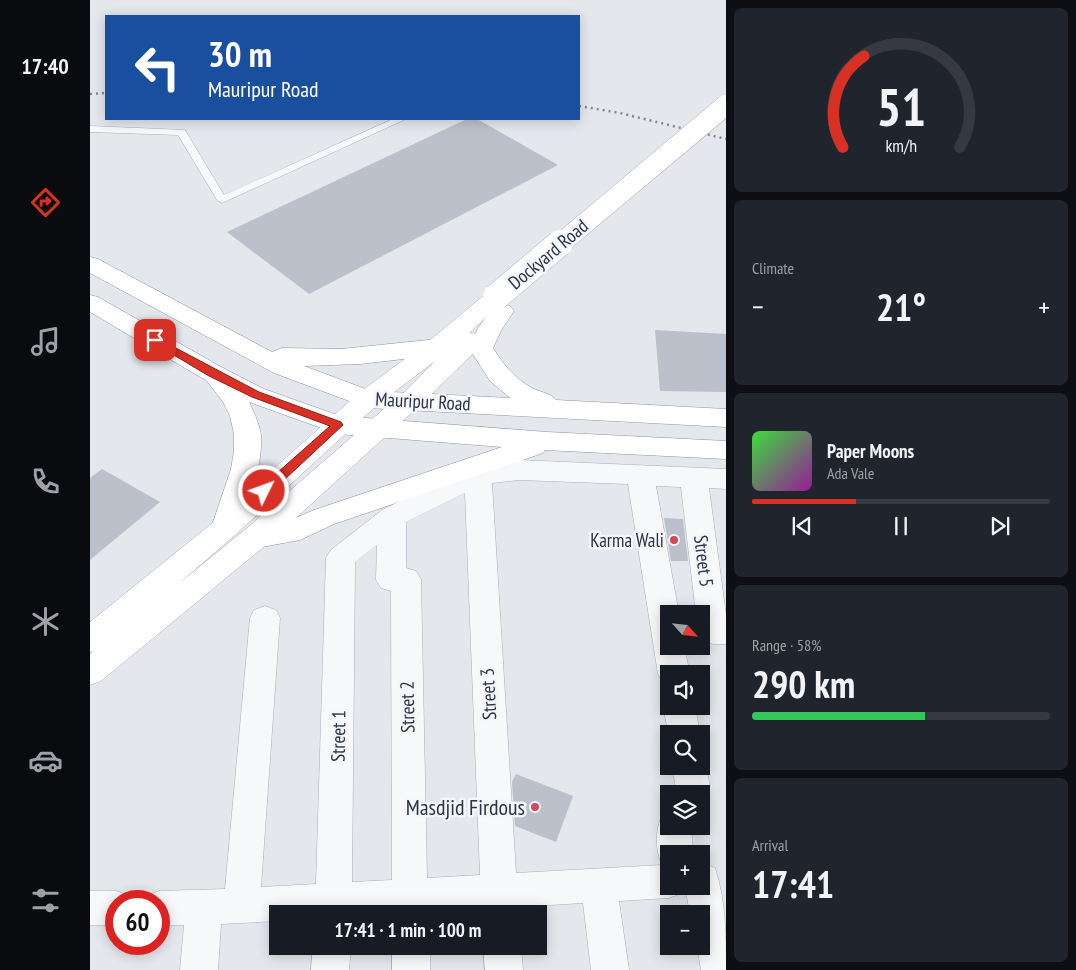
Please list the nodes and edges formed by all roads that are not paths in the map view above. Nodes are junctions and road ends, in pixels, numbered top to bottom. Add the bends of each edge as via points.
1 (726, 105) edge
2 (399, 120) edge
3 (726, 120) edge
4 (90, 129) edge
5 (90, 264) edge
6 (90, 302) edge
7 (504, 302) junction
8 (235, 344) junction
9 (438, 347) junction
10 (208, 371) junction
11 (368, 399) junction
12 (409, 401) junction
13 (574, 409) junction
14 (726, 418) edge
15 (338, 425) junction
16 (378, 430) junction
17 (547, 441) junction
18 (726, 450) edge
19 (478, 475) junction
20 (640, 475) junction
21 (694, 478) junction
22 (726, 479) edge
23 (392, 517) junction
24 (225, 528) junction
25 (256, 538) junction
26 (662, 605) edge
27 (265, 618) dead end
28 (726, 632) edge
29 (90, 640) edge
30 (90, 672) edge
31 (660, 882) edge
32 (599, 886) junction
33 (703, 895) edge
34 (499, 902) edge
35 (334, 905) edge
36 (410, 905) edge
37 (242, 906) junction
38 (269, 906) edge
39 (90, 908) edge
40 (105, 908) edge
41 (170, 908) edge
42 (204, 908) junction
43 (331, 955) edge
44 (411, 955) edge
45 (503, 955) edge
46 (199, 970) edge
47 (330, 970) edge
48 (412, 970) edge
49 (504, 970) edge
50 (610, 970) edge
51 (720, 970) edge

1 - 7 main road, Dockyard Road, bridge
2 - 4 lane via 222,200 181,132
3 - 7 main road, Dockyard Road
5 - 8 main road, Mauripur Road
6 - 10 main road, Mauripur Road
7 - 9 main road, Dockyard Road
7 - 12 main road, Dockyard Road
7 - 13 main road via 481,348 492,368 512,387 533,398
8 - 9 main road via 271,355 310,359 350,358
8 - 11 main road, Mauripur Road via 283,367
9 - 11 main road, Dockyard Road
10 - 15 main road, Mauripur Road via 255,395
10 - 24 main road via 234,396 247,424 249,454
11 - 12 main road, Mauripur Road
11 - 15 main road, Dockyard Road
12 - 13 main road, Mauripur Road
12 - 16 main road, Dockyard Road
13 - 14 main road, Mauripur Road
15 - 16 main road, Mauripur Road
15 - 24 main road, Dockyard Road
16 - 17 main road, Mauripur Road
16 - 25 main road, Dockyard Road
17 - 18 main road, Mauripur Road
17 - 25 main road via 324,517 290,532
19 - 20 street via 520,470
19 - 23 street
19 - 34 street, Street 3
20 - 21 street
20 - 26 street
21 - 22 street
21 - 28 street, Street 5 via 713,632
23 - 35 street, Street 1 via 342,558
23 - 36 street, Street 2 via 391,580 406,579
24 - 29 main road, Dockyard Road
25 - 30 main road, Dockyard Road
27 - 37 street
31 - 32 street
32 - 34 street
32 - 50 street
33 - 51 street
34 - 36 street
37 - 38 street
37 - 42 street
39 - 40 street
41 - 42 street
42 - 46 street
43 - 47 street
44 - 48 street
45 - 49 street

